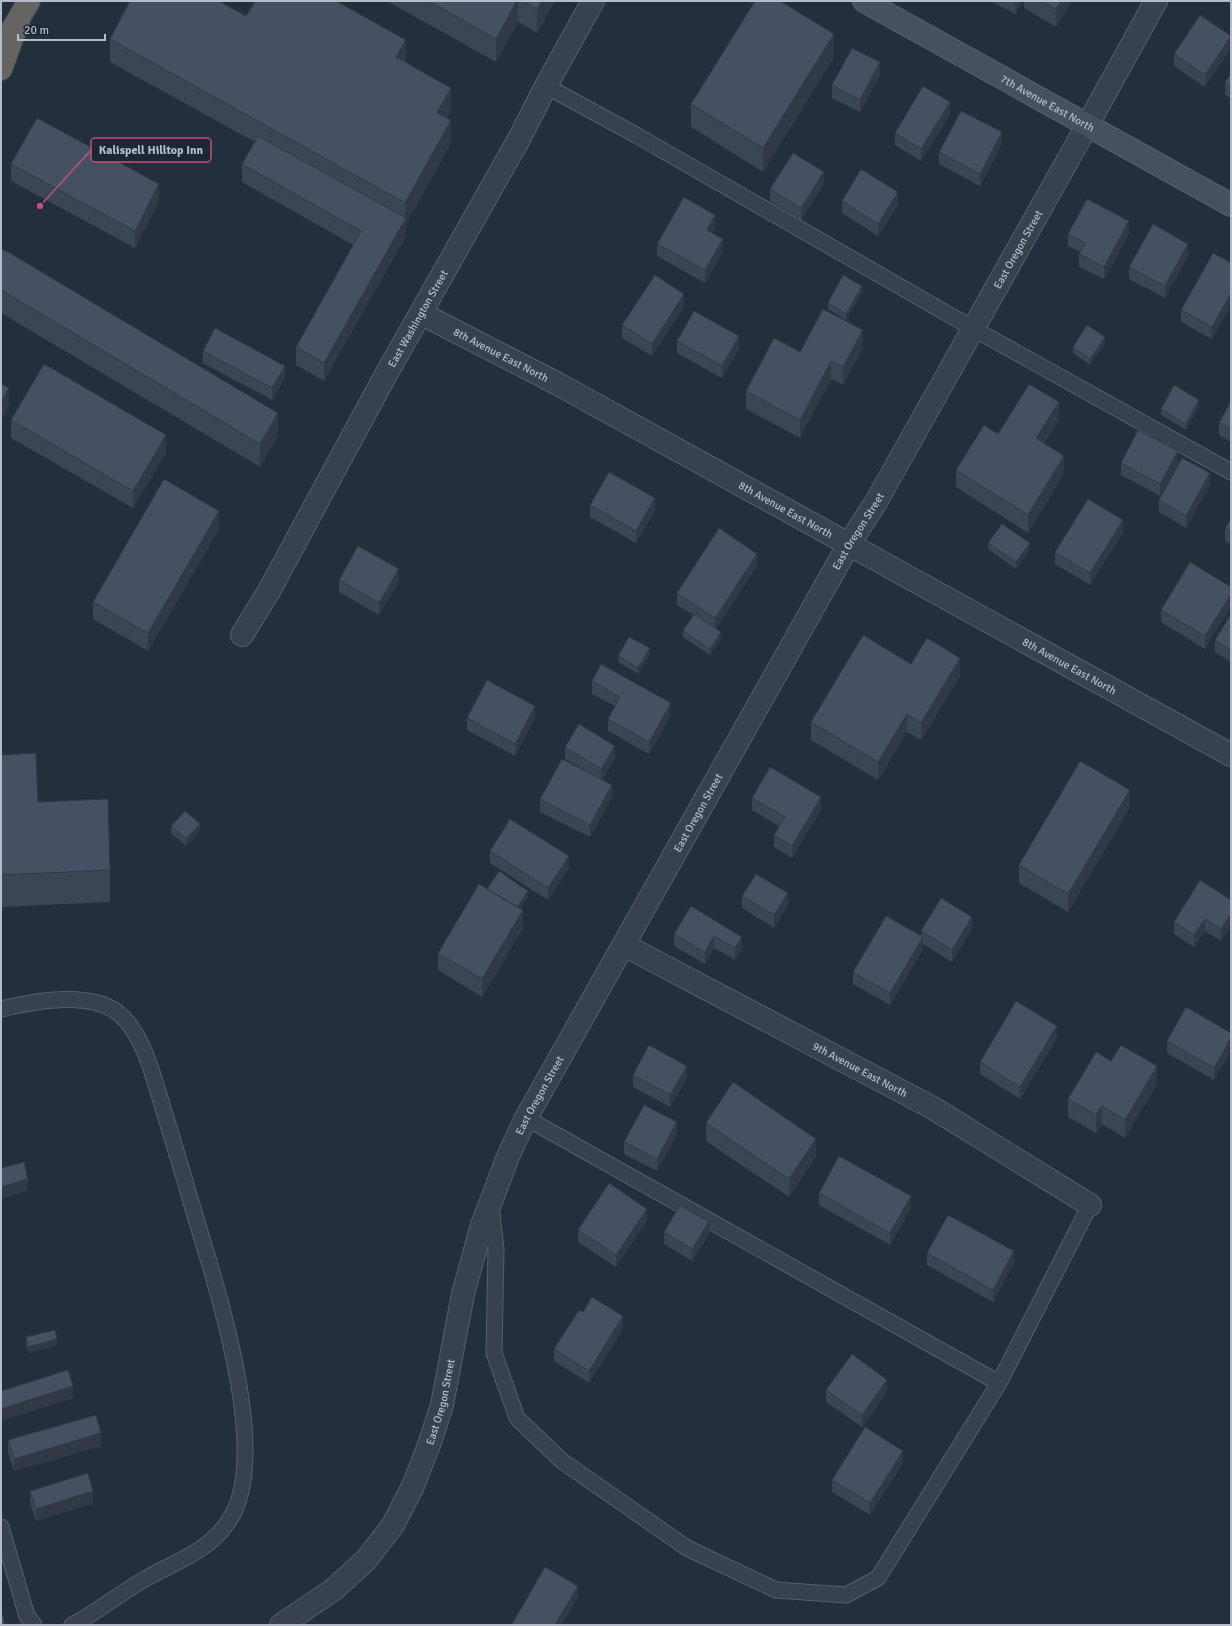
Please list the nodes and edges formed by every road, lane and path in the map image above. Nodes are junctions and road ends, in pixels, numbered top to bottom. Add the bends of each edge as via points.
1 (593, 1) edge
2 (864, 1) edge
3 (1156, 1) edge
4 (25, 9) edge
5 (1, 46) edge
6 (1, 69) edge
7 (546, 86) junction
8 (1088, 124) junction
9 (1231, 205) edge
10 (422, 314) junction
11 (974, 328) junction
12 (1231, 472) edge
13 (849, 544) junction
14 (242, 635) dead end
15 (1231, 755) edge
16 (624, 945) junction
17 (1, 1009) edge
18 (526, 1118) junction
19 (491, 1202) junction
20 (1090, 1204) joint
21 (999, 1383) junction
22 (1, 1527) edge
23 (34, 1625) edge
24 (72, 1625) edge
25 (281, 1625) edge

1 - 7 street, East Washington Street
2 - 8 main road, 7th Avenue East North
3 - 8 street, East Oregon Street
4 - 5 highway
4 - 6 highway
7 - 10 street, East Washington Street
7 - 11 lane via 636,134
8 - 9 main road, 7th Avenue East North
8 - 11 street, East Oregon Street
10 - 13 street, 8th Avenue East North via 558,384
10 - 14 street, East Washington Street via 269,591
11 - 12 lane
11 - 13 street, East Oregon Street via 876,502
13 - 15 street, 8th Avenue East North
13 - 16 street, East Oregon Street
16 - 18 street, East Oregon Street
16 - 20 street, 9th Avenue East North via 932,1108
17 - 24 lane via 51,999 98,1002 117,1013 133,1030 143,1046 222,1308 239,1387 246,1439 244,1478 237,1505 229,1522 217,1536 202,1548 144,1579
18 - 19 street, East Oregon Street
18 - 21 lane
19 - 21 lane via 496,1249 494,1353 517,1418 562,1461 687,1548 776,1590 846,1596 878,1578
19 - 25 street, East Oregon Street via 463,1294 442,1405 413,1486 393,1525 366,1560 333,1590
20 - 21 lane
22 - 23 lane via 27,1616

